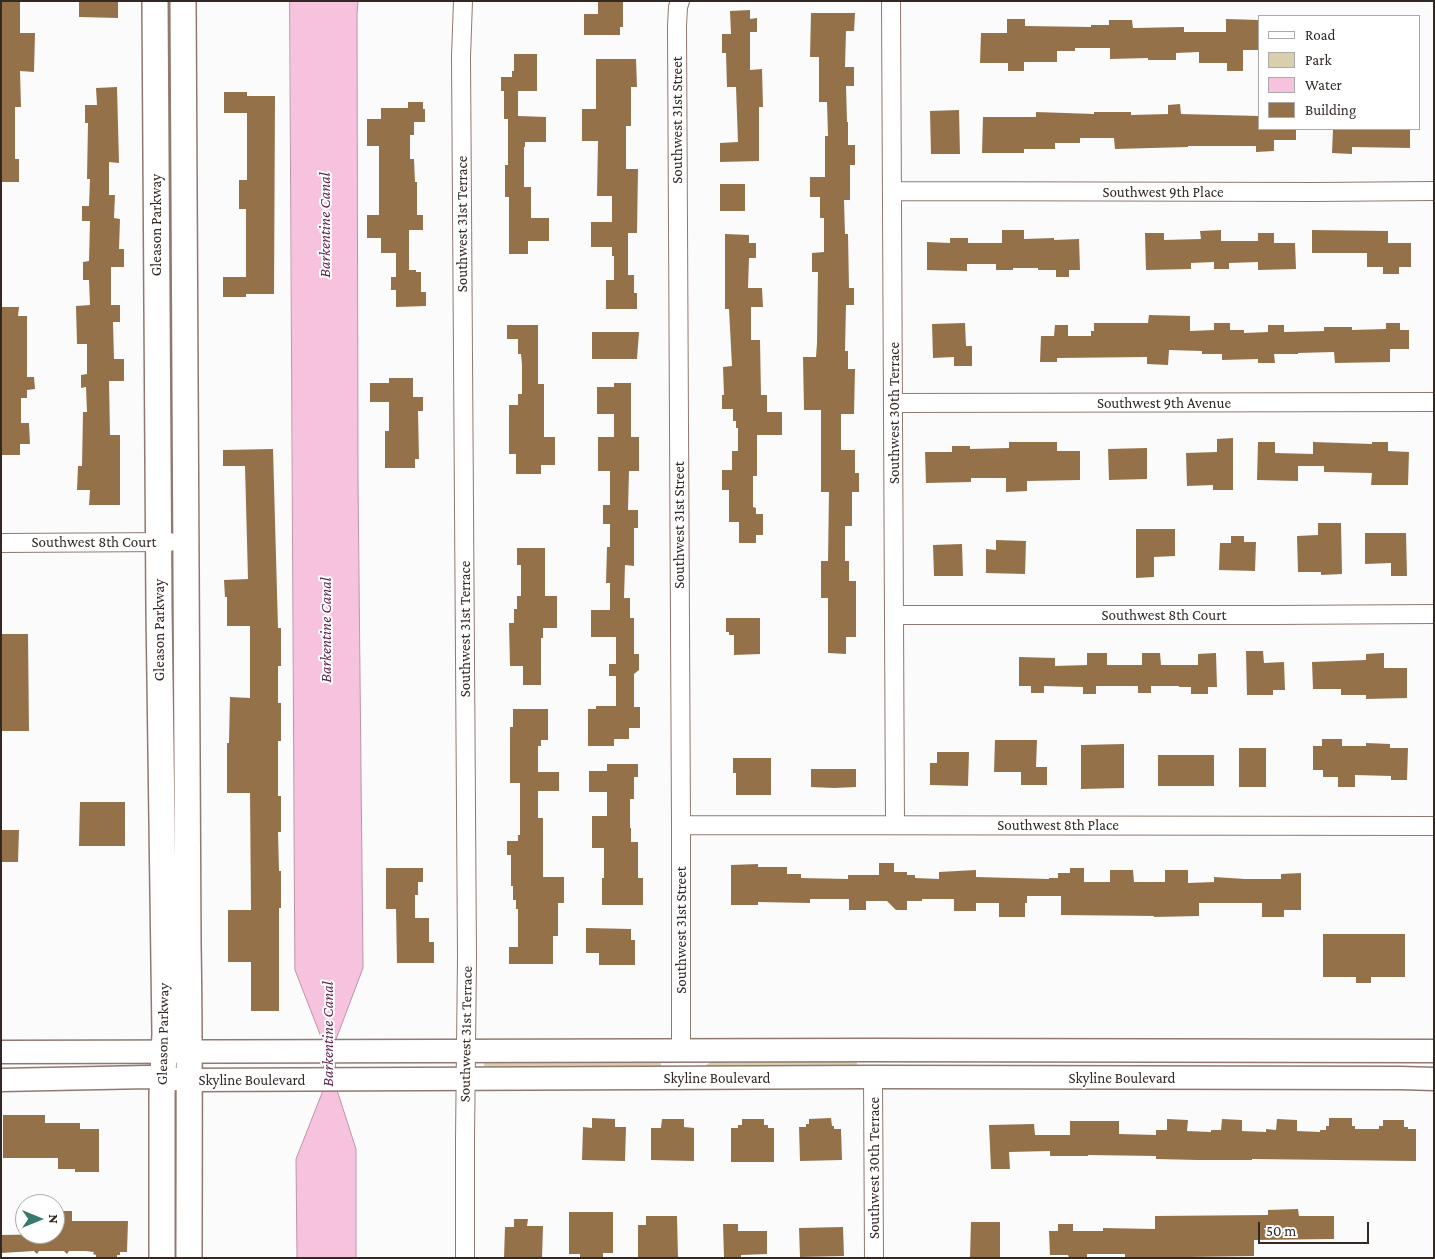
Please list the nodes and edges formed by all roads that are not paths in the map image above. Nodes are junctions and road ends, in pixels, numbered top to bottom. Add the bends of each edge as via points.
1 (155, 1) edge
2 (183, 1) edge
3 (463, 1) edge
4 (680, 1) edge
5 (891, 1) edge
6 (892, 191) junction
7 (1434, 191) edge
8 (1434, 402) edge
9 (894, 404) junction
10 (159, 542) junction
11 (186, 542) junction
12 (1, 543) edge
13 (895, 614) junction
14 (1434, 614) edge
15 (681, 825) junction
16 (895, 825) junction
17 (1434, 826) edge
18 (681, 1050) junction
19 (873, 1050) junction
20 (467, 1051) junction
21 (1434, 1051) edge
22 (1, 1052) edge
23 (164, 1052) junction
24 (190, 1053) junction
25 (873, 1077) junction
26 (162, 1078) junction
27 (466, 1078) junction
28 (682, 1078) junction
29 (1434, 1079) edge
30 (1, 1080) edge
31 (189, 1080) junction
32 (162, 1258) edge
33 (189, 1258) edge
34 (465, 1258) edge
35 (874, 1258) edge

1 - 10 main road, Gleason Parkway
2 - 11 main road, Gleason Parkway
3 - 20 street, Southwest 31st Terrace
4 - 15 street, Southwest 31st Street via 676,26
5 - 6 street, Southwest 30th Terrace
6 - 7 street, Southwest 9th Place
6 - 9 street, Southwest 30th Terrace
8 - 9 street, Southwest 9th Avenue
9 - 13 street, Southwest 30th Terrace
10 - 11 street, Southwest 8th Court
10 - 12 street, Southwest 8th Court
10 - 23 main road, Gleason Parkway
11 - 24 main road, Gleason Parkway
13 - 14 street, Southwest 8th Court
13 - 16 street, Southwest 30th Terrace
15 - 16 street, Southwest 8th Place
15 - 18 street, Southwest 31st Street
16 - 17 street, Southwest 8th Place
18 - 19 street, Skyline Boulevard
18 - 20 street, Skyline Boulevard
18 - 28 street
19 - 21 street, Skyline Boulevard
19 - 25 street
20 - 24 street, Skyline Boulevard
20 - 27 street, Southwest 31st Terrace
22 - 23 street, Skyline Boulevard
23 - 24 street, Skyline Boulevard
23 - 26 main road, Gleason Parkway
24 - 31 main road, Gleason Parkway
25 - 28 street, Skyline Boulevard
25 - 29 street, Skyline Boulevard
25 - 35 street, Southwest 30th Terrace
26 - 30 street, Skyline Boulevard
26 - 31 street, Skyline Boulevard
26 - 32 main road, Gleason Parkway
27 - 28 street, Skyline Boulevard
27 - 31 street, Skyline Boulevard
27 - 34 street, Southwest 31st Terrace
31 - 33 main road, Gleason Parkway

